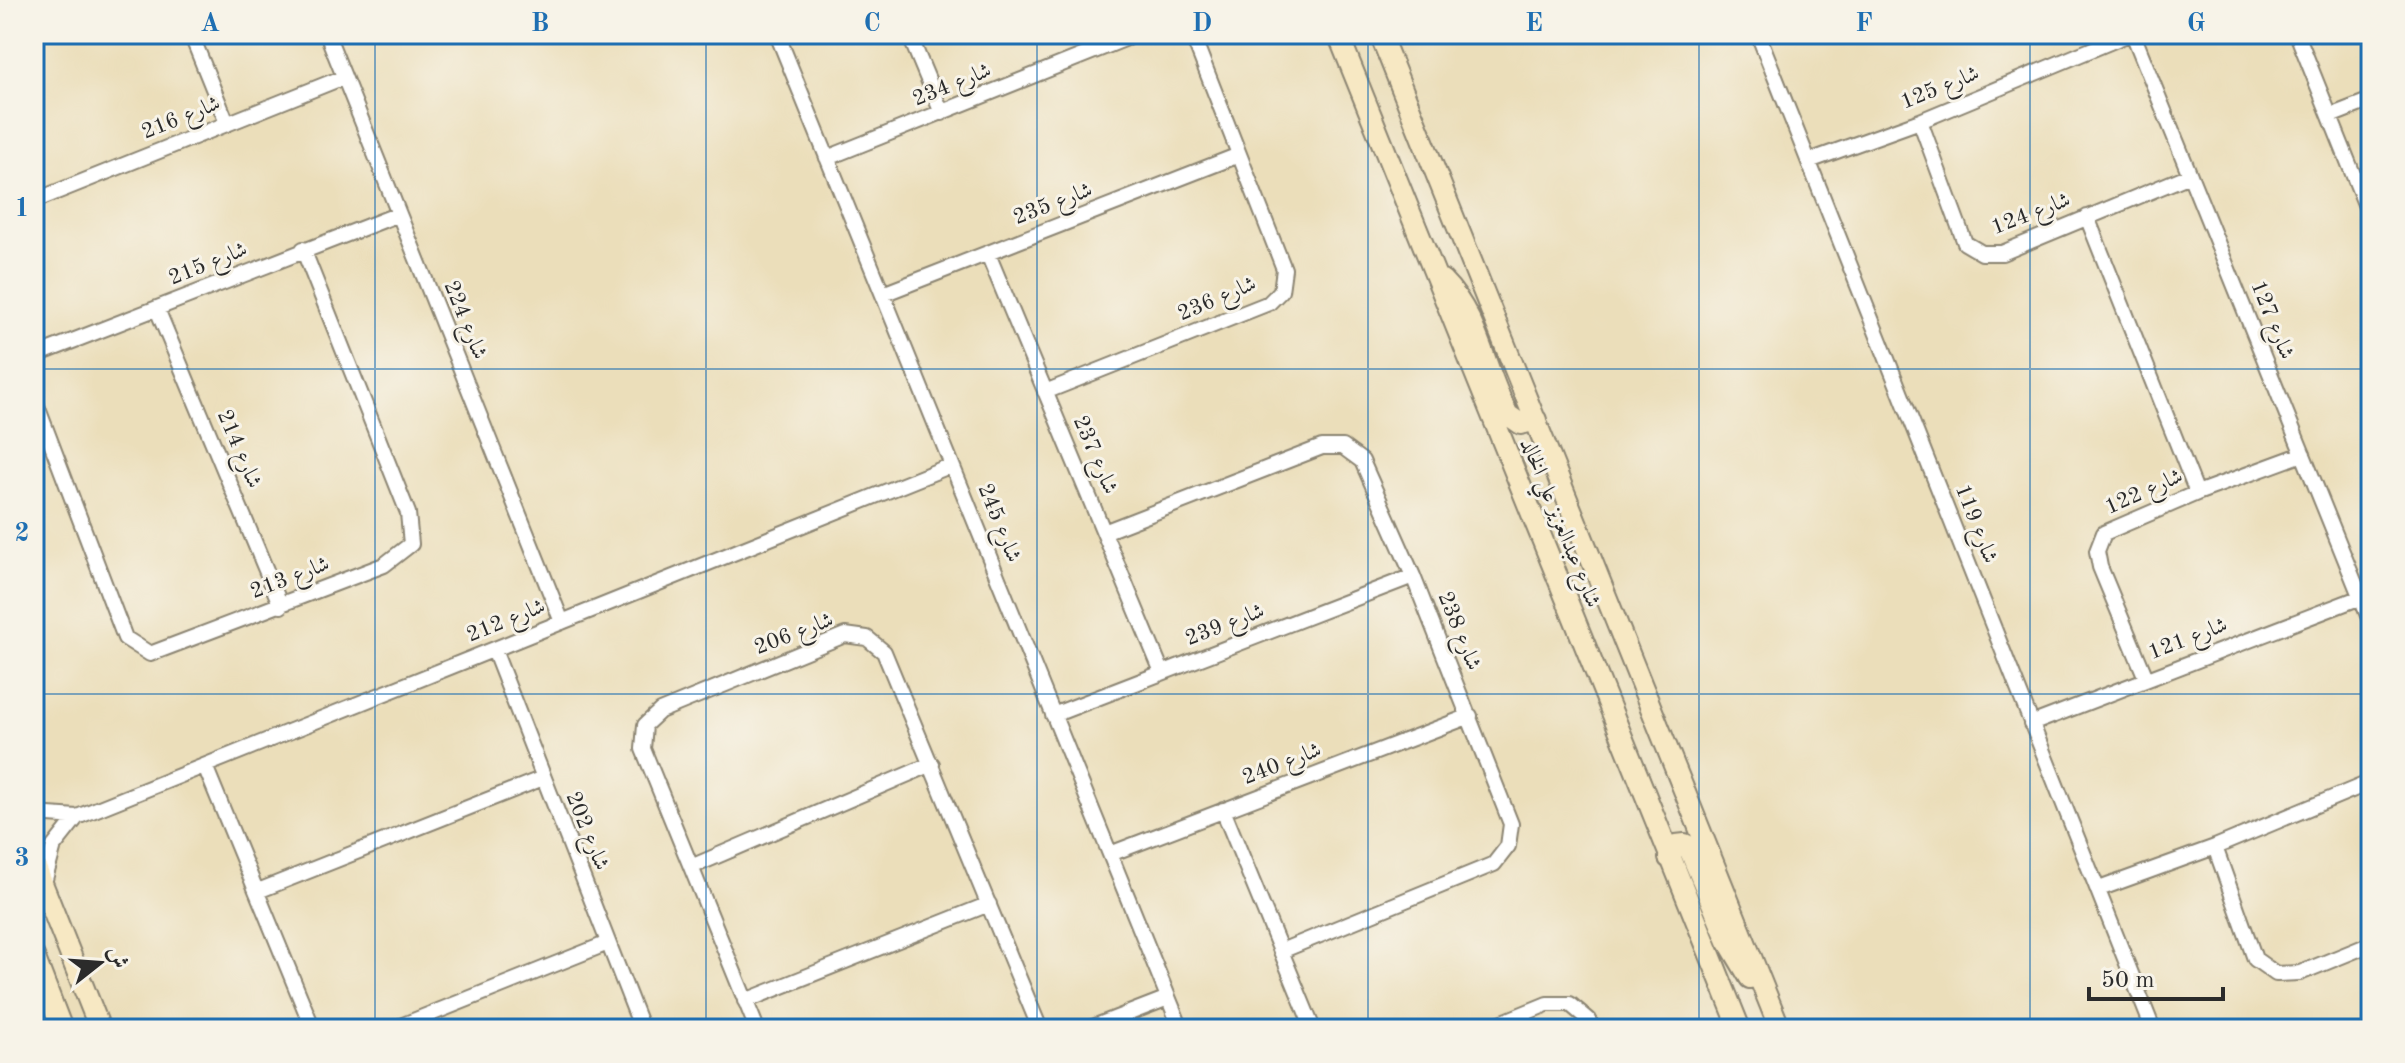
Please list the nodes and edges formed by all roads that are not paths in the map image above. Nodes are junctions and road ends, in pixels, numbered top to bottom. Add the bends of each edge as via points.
1 (191, 34) edge
2 (327, 34) edge
3 (777, 34) edge
4 (909, 34) edge
5 (1137, 34) edge
6 (1192, 34) edge
7 (1338, 34) edge
8 (1380, 34) edge
9 (1758, 34) edge
10 (2131, 34) edge
11 (2297, 34) edge
12 (344, 77) junction
13 (2371, 100) edge
14 (942, 113) junction
15 (2330, 116) junction
16 (1920, 121) junction
17 (227, 123) junction
18 (1239, 155) junction
19 (827, 158) junction
20 (1809, 161) junction
21 (2190, 175) junction
22 (34, 201) edge
23 (399, 214) junction
24 (2087, 217) junction
25 (2371, 219) edge
26 (303, 249) junction
27 (988, 254) junction
28 (1433, 272) junction
29 (883, 294) junction
30 (157, 309) junction
31 (34, 356) edge
32 (1045, 392) junction
33 (34, 398) edge
34 (1536, 420) junction
35 (2303, 454) junction
36 (952, 465) junction
37 (2197, 493) junction
38 (1104, 532) junction
39 (1413, 576) junction
40 (2361, 597) junction
41 (281, 606) junction
42 (562, 622) junction
43 (2371, 623) edge
44 (494, 650) junction
45 (1162, 672) junction
46 (2146, 678) junction
47 (1053, 715) junction
48 (1470, 716) junction
49 (2031, 724) junction
50 (932, 764) junction
51 (205, 766) junction
52 (543, 778) junction
53 (2371, 782) edge
54 (1223, 810) junction
55 (34, 814) edge
56 (77, 817) junction
57 (2215, 847) junction
58 (1110, 854) junction
59 (1669, 858) junction
60 (34, 863) edge
61 (691, 867) junction
62 (44, 887) junction
63 (2099, 889) junction
64 (258, 891) junction
65 (989, 904) junction
66 (608, 943) junction
67 (2371, 944) edge
68 (1281, 951) junction
69 (34, 956) edge
70 (1766, 996) junction
71 (1168, 998) junction
72 (745, 1001) junction
73 (62, 1029) edge
74 (100, 1029) edge
75 (313, 1029) edge
76 (393, 1029) edge
77 (642, 1029) edge
78 (757, 1029) edge
79 (1040, 1029) edge
80 (1088, 1029) edge
81 (1181, 1029) edge
82 (1313, 1029) edge
83 (1486, 1029) edge
84 (1592, 1029) edge
85 (1740, 1029) edge
86 (1780, 1029) edge
87 (2153, 1029) edge

1 - 17 street
2 - 12 street, شارع 224
3 - 19 street, شارع 245
4 - 14 street
5 - 14 street, شارع 234
6 - 18 street, شارع 236
7 - 28 street, شارع عبدالعزيز علي الخالد
8 - 34 street, شارع عبدالعزيز علي الخالد
9 - 20 street, شارع 119
10 - 16 street, شارع 125
10 - 21 street, شارع 127
11 - 15 street
12 - 17 street, شارع 216
12 - 23 street, شارع 224
13 - 15 street
14 - 19 street, شارع 234
15 - 25 street
16 - 20 street, شارع 125
16 - 24 street, شارع 124 via 1965,243 1982,253 2002,253
17 - 22 street, شارع 216
18 - 27 street, شارع 235
18 - 32 street, شارع 236 via 1284,269 1281,291 1269,303
19 - 29 street, شارع 245
20 - 49 street, شارع 119
21 - 24 street, شارع 124
21 - 35 street, شارع 127
23 - 26 street, شارع 215
23 - 42 street, شارع 224
24 - 37 street
26 - 30 street, شارع 215
26 - 41 street, شارع 213 via 408,513 411,544 384,565
27 - 29 street, شارع 235
27 - 32 street, شارع 237
28 - 34 street via 1469,316 1508,415 1521,424
28 - 59 street, شارع عبدالعزيز علي الخالد
29 - 36 street, شارع 245
30 - 31 street, شارع 215
30 - 41 street, شارع 214
32 - 38 street, شارع 237
33 - 41 street, شارع 213 via 125,638 150,654
34 - 70 street, شارع عبدالعزيز علي الخالد
35 - 37 street, شارع 122
35 - 40 street, شارع 127
36 - 42 street, شارع 212
36 - 47 street, شارع 245
37 - 46 street, شارع 122 via 2104,533 2097,551
38 - 39 street, شارع 238 via 1322,447 1343,447 1362,461
38 - 45 street, شارع 237
39 - 45 street, شارع 239
39 - 48 street, شارع 238
40 - 43 street, شارع 127
40 - 46 street, شارع 121
42 - 44 street, شارع 212
44 - 51 street, شارع 212
44 - 52 street, شارع 202
45 - 47 street, شارع 239
46 - 49 street, شارع 121
47 - 58 street, شارع 245
48 - 54 street, شارع 240
48 - 68 street, شارع 238 via 1511,824 1508,846 1494,864
49 - 63 street, شارع 119
50 - 61 street
50 - 61 street, شارع 206 via 884,652 867,638 845,635 660,711 645,725 643,749
50 - 65 street, شارع 206
51 - 56 street, شارع 212
51 - 64 street
52 - 64 street
52 - 66 street, شارع 202
53 - 57 street
54 - 58 street, شارع 240
54 - 68 street
55 - 56 street, شارع 212
56 - 62 street via 54,846
57 - 63 street
57 - 67 street via 2255,959 2276,974 2300,973
58 - 71 street, شارع 245
59 - 70 street via 1676,845 1688,846 1732,950
59 - 85 street, شارع عبدالعزيز علي الخالد
60 - 62 street
61 - 72 street, شارع 206
62 - 74 street
63 - 87 street, شارع 119
64 - 75 street
65 - 72 street
65 - 79 street, شارع 206
66 - 76 street
66 - 77 street, شارع 202
68 - 82 street
69 - 73 street
70 - 86 street, شارع عبدالعزيز علي الخالد
71 - 80 street
71 - 81 street, شارع 245
72 - 78 street, شارع 206
83 - 84 street via 1547,1004 1570,1004

